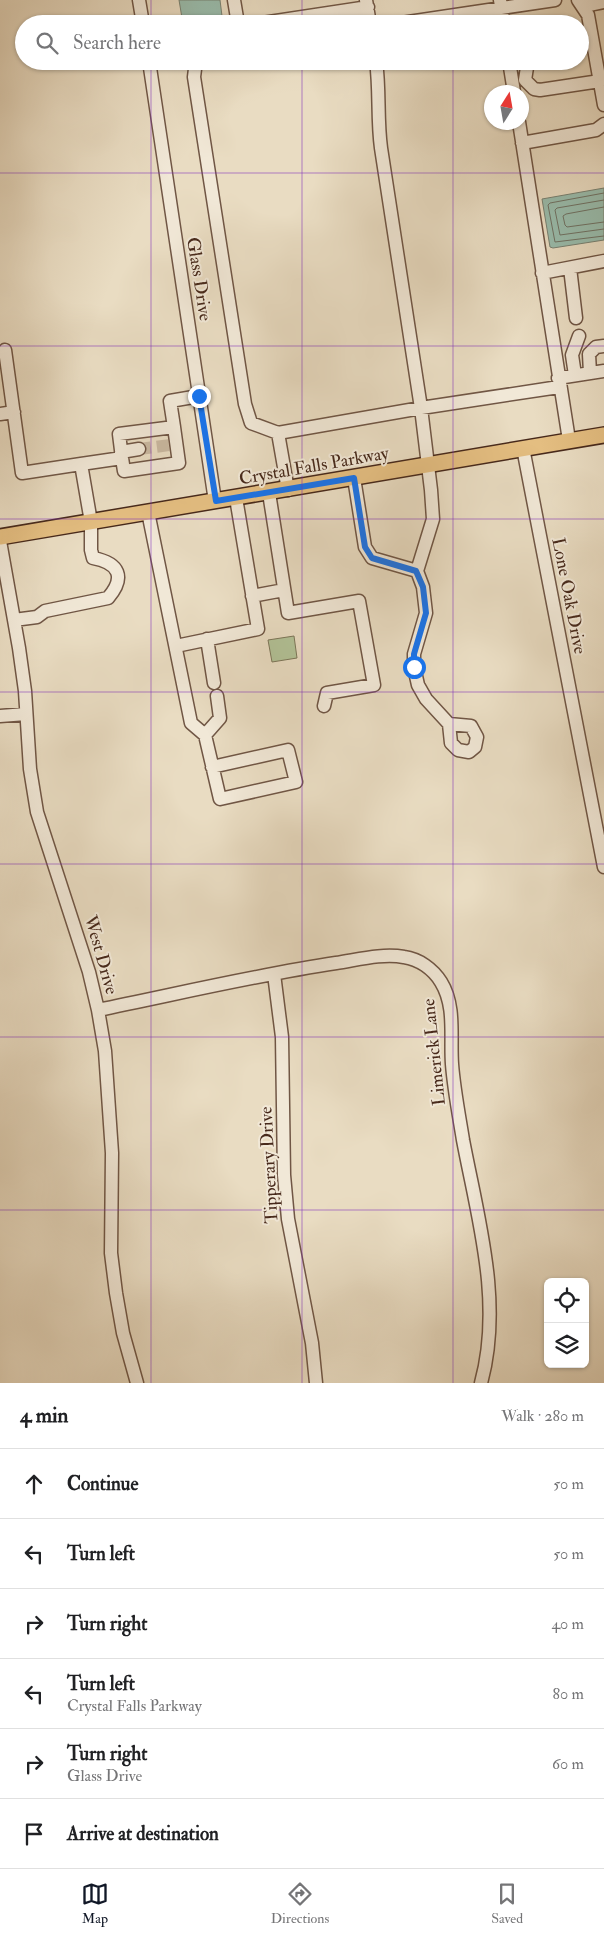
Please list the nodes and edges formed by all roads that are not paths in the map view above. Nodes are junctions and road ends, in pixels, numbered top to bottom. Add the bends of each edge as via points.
1 (139, 0) edge
2 (234, 0) edge
3 (555, 0) edge
4 (579, 0) edge
5 (529, 2) edge
6 (604, 2) edge
7 (367, 3) edge
8 (501, 4) edge
9 (142, 15) edge
10 (236, 15) edge
11 (304, 15) edge
12 (443, 15) edge
13 (588, 15) edge
14 (589, 42) edge
15 (150, 70) edge
16 (195, 70) edge
17 (377, 70) edge
18 (510, 70) edge
19 (527, 70) edge
20 (600, 81) junction
21 (513, 85) edge
22 (604, 105) edge
23 (604, 124) edge
24 (520, 130) edge
25 (522, 143) junction
26 (604, 262) edge
27 (570, 268) junction
28 (542, 273) junction
29 (576, 318) dead end
30 (579, 336) dead end
31 (604, 346) edge
32 (5, 350) dead end
33 (604, 371) edge
34 (590, 374) junction
35 (576, 376) junction
36 (558, 383) junction
37 (199, 396) junction
38 (421, 408) junction
39 (14, 412) junction
40 (0, 414) edge
41 (174, 427) junction
42 (278, 433) junction
43 (604, 435) edge
44 (569, 440) junction
45 (523, 448) junction
46 (139, 449) tunnel mouth
47 (122, 455) junction
48 (81, 464) junction
49 (429, 465) junction
50 (354, 478) junction
51 (288, 490) junction
52 (269, 492) junction
53 (236, 498) junction
54 (216, 501) junction
55 (148, 512) junction
56 (91, 522) junction
57 (0, 537) edge
58 (0, 541) edge
59 (416, 571) junction
60 (284, 590) junction
61 (252, 596) junction
62 (9, 615) edge
63 (207, 639) junction
64 (176, 646) junction
65 (214, 683) dead end
66 (217, 696) dead end
67 (324, 706) dead end
68 (26, 714) junction
69 (0, 716) edge
70 (449, 724) dead end
71 (205, 735) junction
72 (212, 767) junction
73 (604, 867) edge
74 (274, 974) junction
75 (98, 1010) junction
76 (138, 1383) edge
77 (316, 1383) edge
78 (481, 1383) edge

1 - 9 street
2 - 10 street
3 - 5 street
4 - 6 street via 589,4
4 - 13 street
5 - 8 street
7 - 11 street
8 - 12 street
14 - 20 street
15 - 37 street, Glass Drive
16 - 42 street via 245,404 250,423
17 - 38 street via 380,148
18 - 21 street
19 - 20 street via 525,80 540,90
20 - 22 street
23 - 25 street via 596,130
24 - 25 street
25 - 28 street
26 - 27 street
27 - 28 street
27 - 29 street
28 - 36 street
30 - 35 street via 572,355
31 - 34 street via 596,347 589,354
32 - 39 street
33 - 34 street
34 - 35 street
35 - 36 street
36 - 38 street
36 - 44 street
37 - 41 street via 170,401
37 - 54 street, Glass Drive
38 - 42 street
38 - 49 street
39 - 40 street
39 - 48 street via 22,473
41 - 47 street via 119,434
41 - 47 street via 173,445 179,463 124,471
42 - 51 street
43 - 44 main road, Crystal Falls Parkway
44 - 45 main road, Crystal Falls Parkway
45 - 49 main road, Crystal Falls Parkway
45 - 73 street, Lone Oak Drive
46 - 47 street
47 - 48 street
48 - 56 street
49 - 50 main road, Crystal Falls Parkway
49 - 59 street via 433,519
50 - 51 main road, Crystal Falls Parkway
50 - 59 street via 365,547 372,558
51 - 52 main road, Crystal Falls Parkway
52 - 53 main road, Crystal Falls Parkway
52 - 60 street
53 - 54 main road, Crystal Falls Parkway
53 - 61 street
54 - 55 main road, Crystal Falls Parkway
55 - 56 main road, Crystal Falls Parkway
55 - 64 street
56 - 57 main road, Crystal Falls Parkway
56 - 62 street via 93,558 115,566 118,584 108,598 45,611 37,617
58 - 62 street, West Drive
59 - 70 street via 423,587 426,613 414,654 414,667 418,685 426,699
60 - 61 street
60 - 67 street via 288,613 359,601 374,685 326,693
61 - 63 street via 258,629
62 - 68 street, West Drive via 25,691
63 - 64 street
63 - 65 street
64 - 71 street via 191,723
66 - 71 street via 220,718
68 - 69 street
68 - 75 street, West Drive via 37,812
71 - 72 street
72 - 72 street via 220,799 296,782 288,750
74 - 75 street, Limerick Lane
74 - 77 street, Tipperary Drive via 282,1037 284,1175 288,1219 312,1343
74 - 78 street, Limerick Lane via 390,955 403,956 424,965 441,981 450,1006 456,1098 487,1271 489,1334
75 - 76 street, West Drive via 110,1100 111,1253 123,1333

